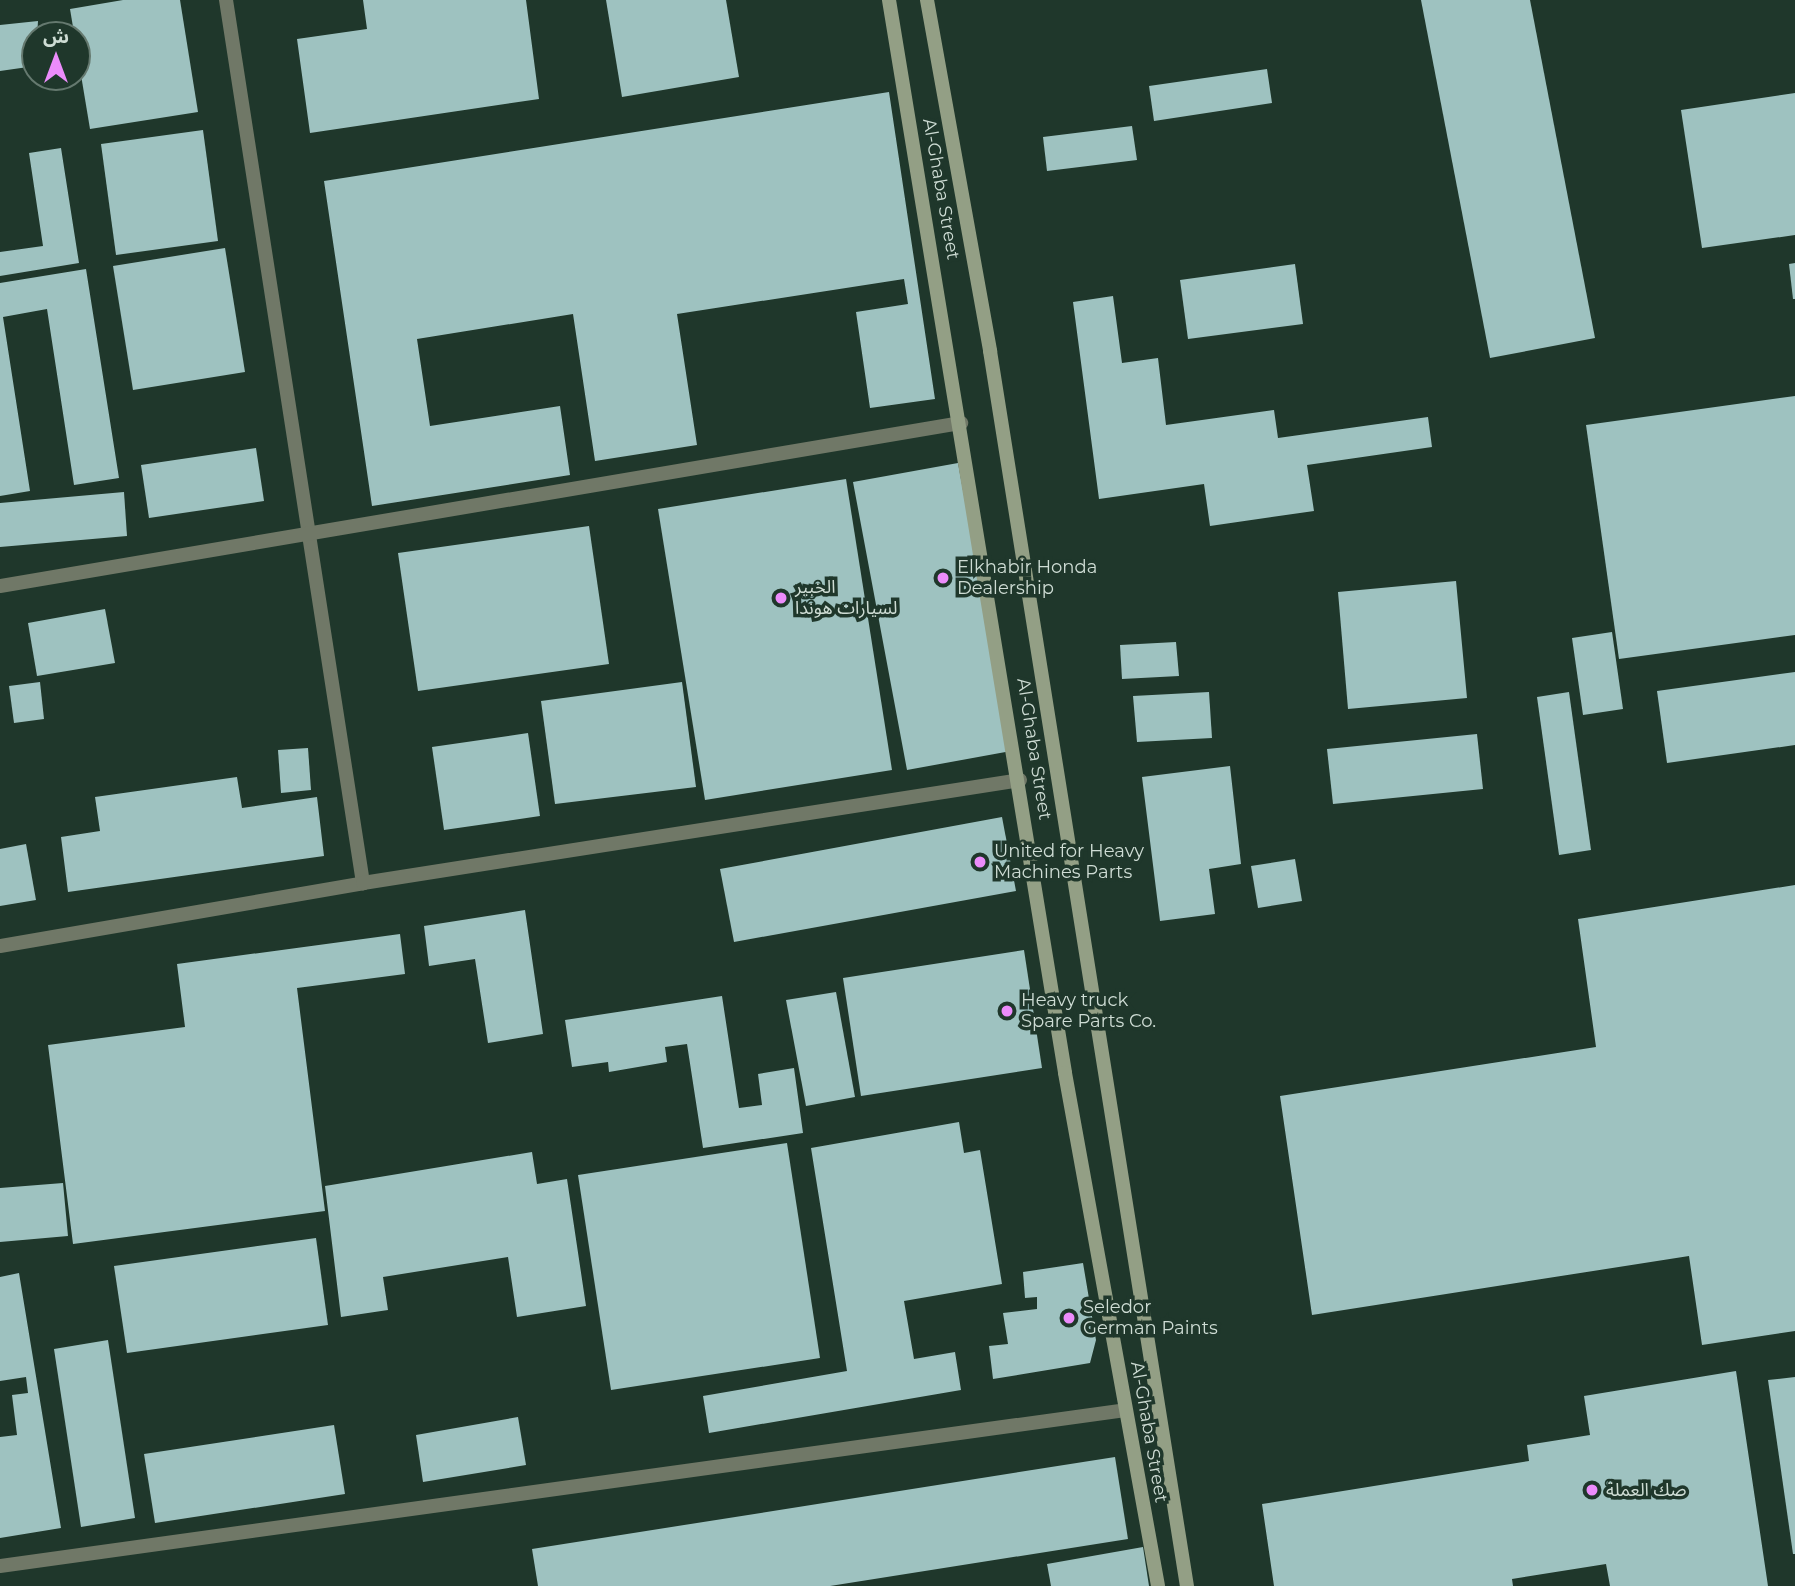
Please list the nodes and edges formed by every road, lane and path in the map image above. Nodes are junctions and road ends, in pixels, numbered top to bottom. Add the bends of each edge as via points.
1 (226, 0) edge
2 (889, 0) edge
3 (927, 0) edge
4 (961, 423) junction
5 (310, 532) junction
6 (0, 586) edge
7 (1020, 780) junction
8 (363, 883) junction
9 (0, 946) edge
10 (1125, 1410) junction
11 (0, 1566) edge
12 (1158, 1586) edge
13 (1186, 1586) edge

1 - 5 lane
2 - 4 main road, Al-Ghaba Street
3 - 13 main road, Al-Ghaba Street via 990,351
4 - 5 lane
4 - 7 main road, Al-Ghaba Street
5 - 6 lane
5 - 8 lane
7 - 8 lane
7 - 10 main road, Al-Ghaba Street
8 - 9 lane
10 - 11 lane
10 - 12 main road, Al-Ghaba Street

